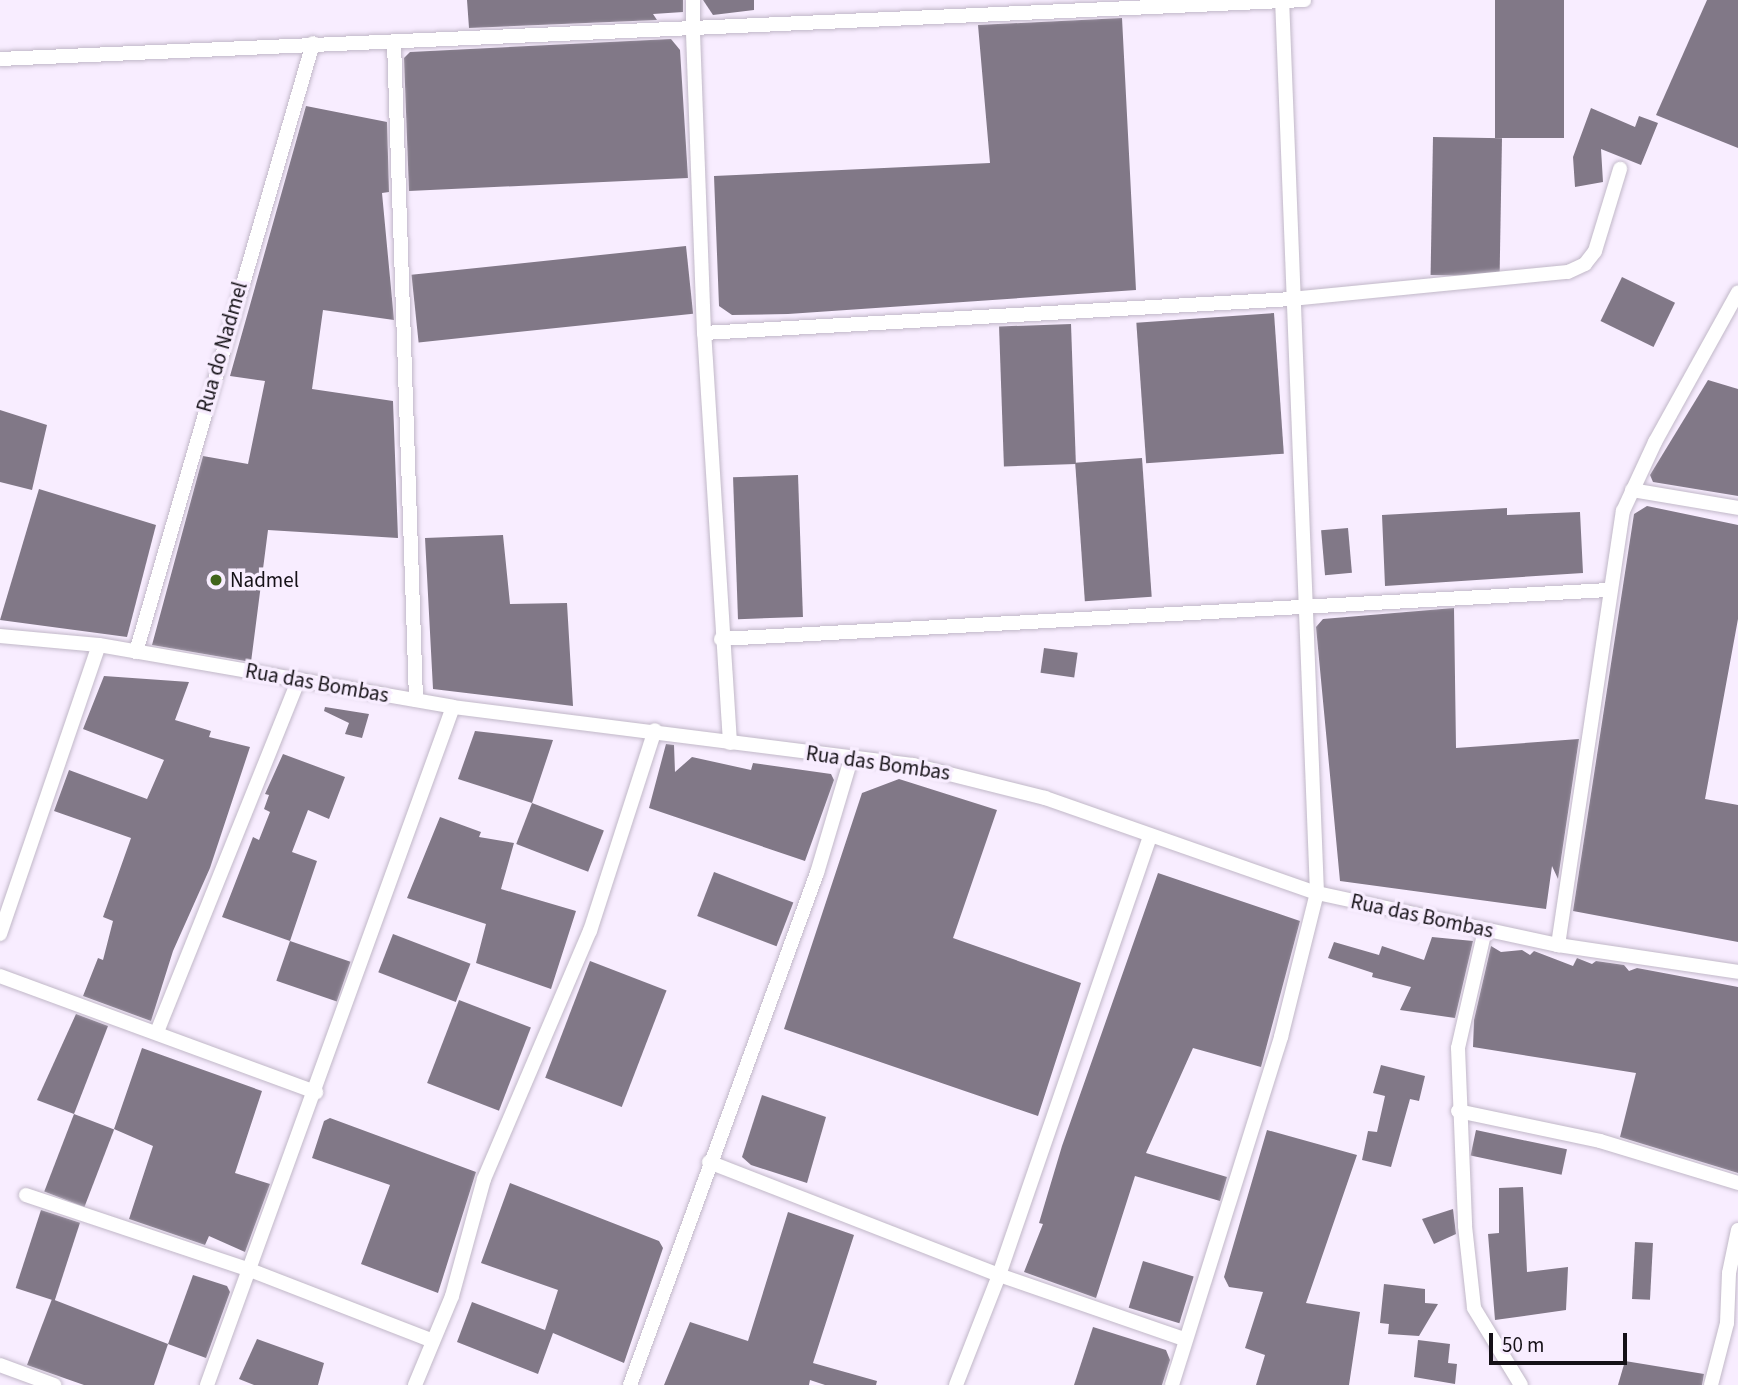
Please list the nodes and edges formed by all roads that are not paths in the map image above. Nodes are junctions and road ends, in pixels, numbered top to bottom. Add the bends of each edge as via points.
1 (692, 0) edge
2 (1304, 0) edge
3 (1282, 1) edge
4 (694, 29) junction
5 (313, 43) junction
6 (394, 43) junction
7 (0, 59) edge
8 (1620, 169) dead end
9 (1738, 292) edge
10 (1291, 299) junction
11 (704, 333) junction
12 (1632, 490) junction
13 (1738, 508) edge
14 (1608, 590) junction
15 (1307, 607) junction
16 (0, 636) edge
17 (721, 639) junction
18 (99, 645) junction
19 (136, 652) junction
20 (299, 679) junction
21 (416, 701) junction
22 (453, 707) junction
23 (655, 730) junction
24 (730, 743) junction
25 (851, 759) junction
26 (1150, 836) junction
27 (1317, 894) junction
28 (1485, 929) junction
29 (0, 934) edge
30 (1558, 945) junction
31 (1738, 972) edge
32 (0, 976) edge
33 (158, 1032) junction
34 (316, 1092) junction
35 (1458, 1111) junction
36 (709, 1162) junction
37 (1738, 1183) edge
38 (26, 1195) dead end
39 (1738, 1230) edge
40 (250, 1270) junction
41 (999, 1275) junction
42 (1184, 1339) junction
43 (433, 1341) junction
44 (0, 1365) edge
45 (54, 1385) edge
46 (207, 1385) edge
47 (415, 1385) edge
48 (630, 1385) edge
49 (956, 1385) edge
50 (1172, 1385) edge
51 (1521, 1385) edge
52 (1711, 1385) edge

1 - 4 street
2 - 3 street
3 - 4 street
3 - 10 street
4 - 6 street
4 - 11 street
5 - 6 street
5 - 7 street
5 - 19 street, Rua do Nadmel
6 - 21 street
8 - 10 street via 1595,251 1585,264 1568,272
9 - 12 street
10 - 11 street
10 - 15 street
11 - 17 street
12 - 13 street
12 - 14 street
14 - 15 street
14 - 30 street
15 - 17 street
15 - 27 street
16 - 18 street, Rua das Bombas
17 - 24 street
18 - 19 street, Rua das Bombas
18 - 29 street
19 - 20 street, Rua das Bombas
20 - 21 street, Rua das Bombas
20 - 33 street
21 - 22 street, Rua das Bombas
22 - 23 street, Rua das Bombas
22 - 34 street
23 - 24 street, Rua das Bombas
23 - 43 street via 590,931 484,1180 452,1296
24 - 25 street, Rua das Bombas
25 - 26 street, Rua das Bombas via 976,778
25 - 36 street via 817,873
26 - 27 street, Rua das Bombas
26 - 41 street
27 - 28 street, Rua das Bombas
27 - 42 street via 1278,1049
28 - 30 street, Rua das Bombas
28 - 35 street via 1458,1048
30 - 31 street, Rua das Bombas
32 - 33 street
33 - 34 street
34 - 40 street
35 - 37 street via 1600,1141
35 - 51 street via 1474,1308
36 - 41 street
36 - 48 street
38 - 40 street
39 - 52 street via 1728,1273 1727,1323
40 - 43 street
40 - 46 street
41 - 42 street
41 - 49 street
42 - 50 street
43 - 47 street
44 - 45 street

